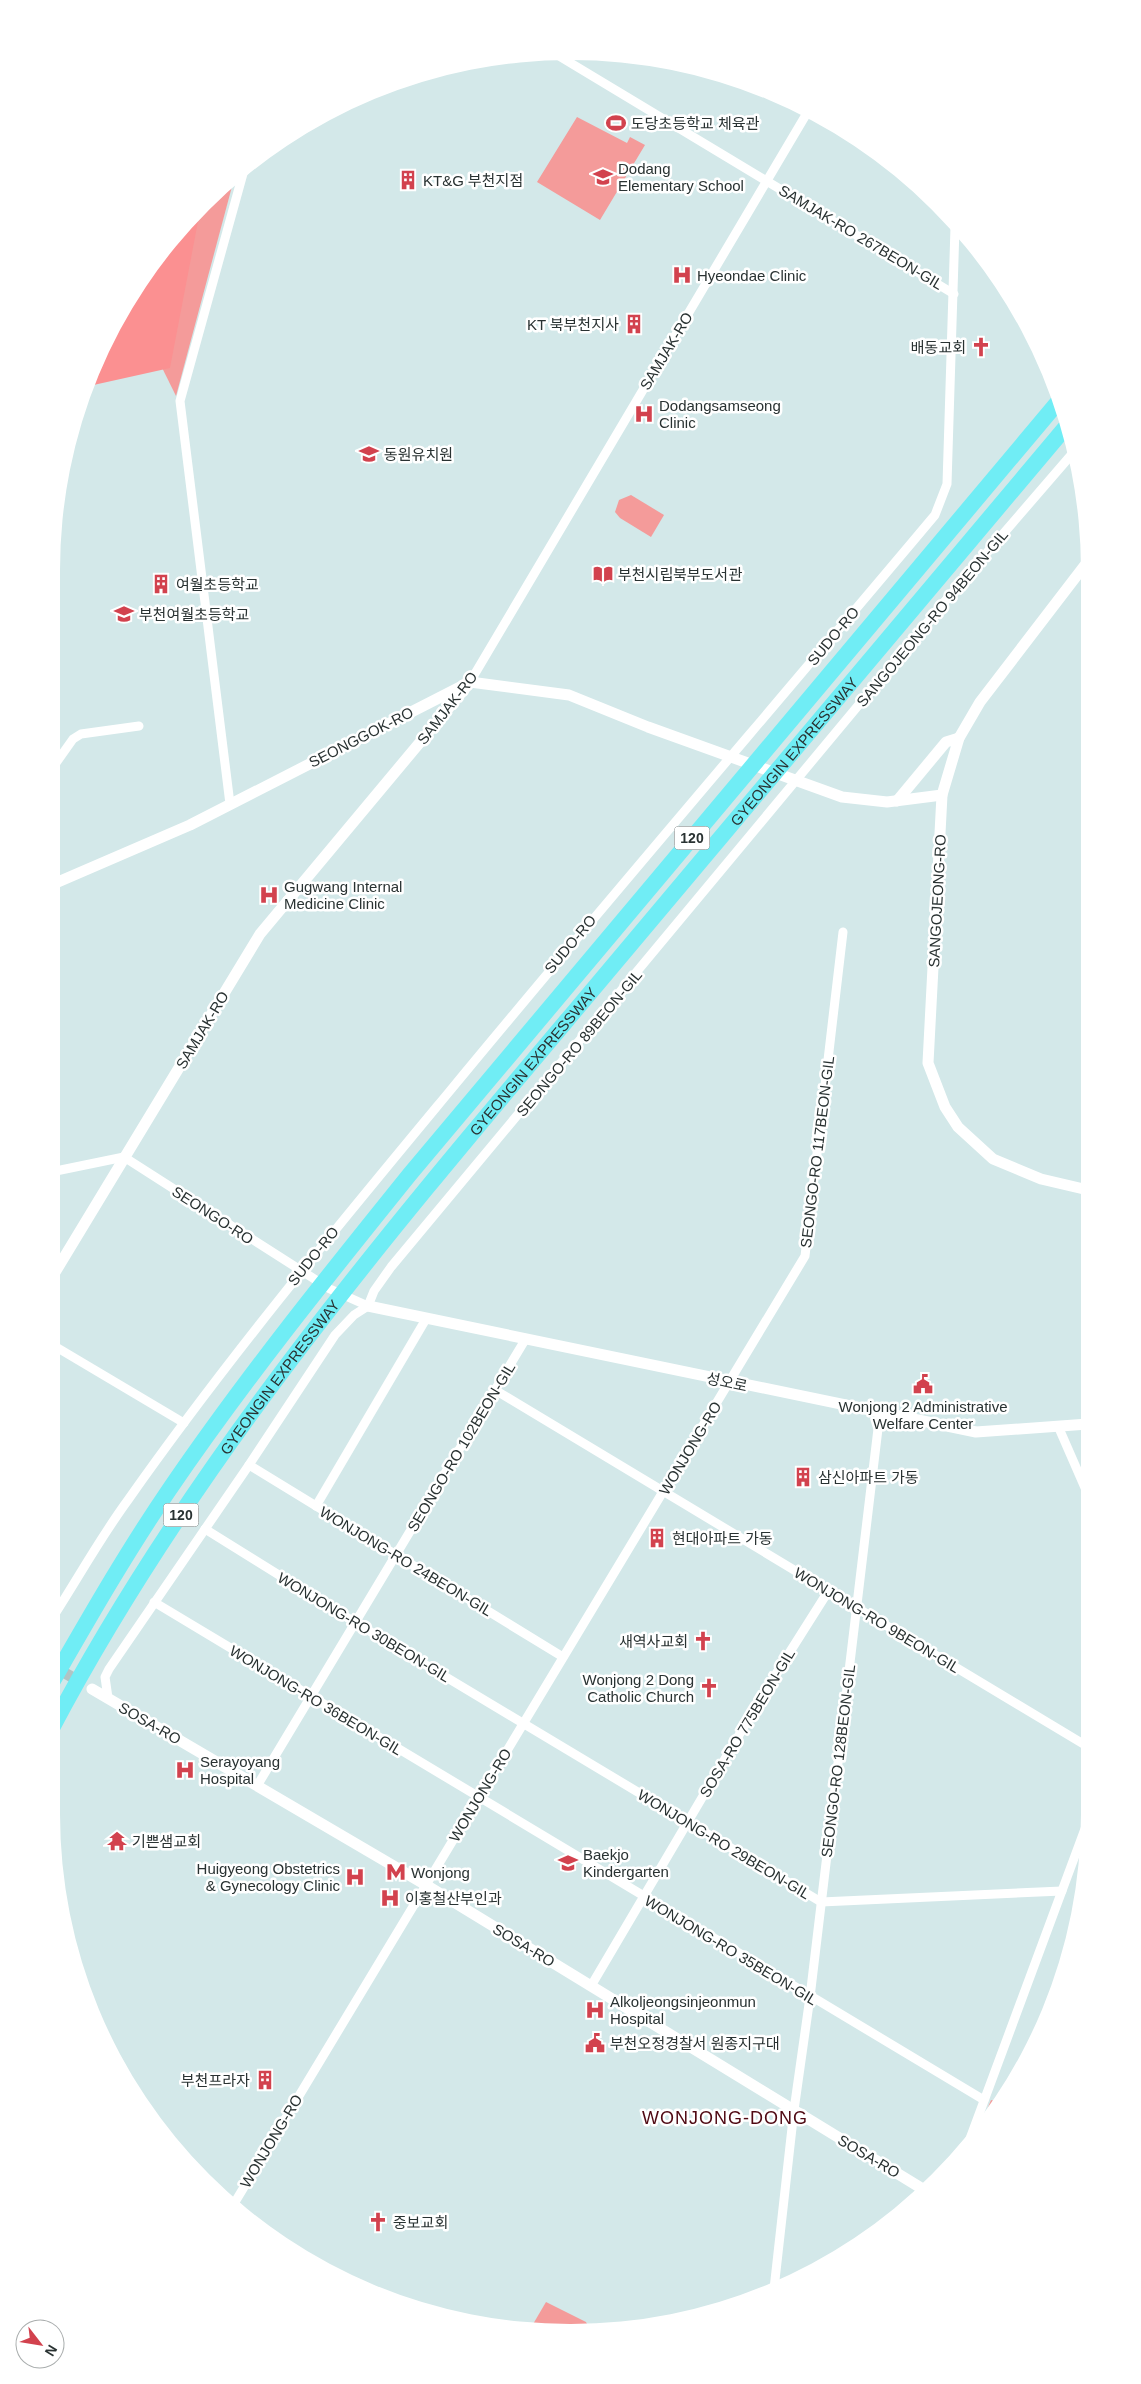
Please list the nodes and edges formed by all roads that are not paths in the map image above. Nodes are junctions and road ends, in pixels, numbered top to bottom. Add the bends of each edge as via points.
1 (566, 60) edge
2 (804, 117) edge
3 (767, 180) junction
4 (241, 181) edge
5 (955, 235) edge
6 (954, 294) junction
7 (1054, 407) edge
8 (1062, 432) edge
9 (1068, 458) edge
10 (1081, 571) edge
11 (470, 682) junction
12 (139, 726) dead end
13 (959, 738) junction
14 (732, 756) junction
15 (60, 758) edge
16 (793, 783) joint
17 (942, 795) junction
18 (897, 801) junction
19 (230, 804) junction
20 (60, 882) edge
21 (844, 932) dead end
22 (124, 1157) junction
23 (60, 1170) edge
24 (1081, 1188) edge
25 (60, 1264) edge
26 (300, 1271) junction
27 (368, 1306) junction
28 (426, 1319) junction
29 (525, 1340) junction
30 (60, 1349) edge
31 (729, 1382) junction
32 (495, 1390) junction
33 (880, 1412) junction
34 (184, 1423) junction
35 (1081, 1424) edge
36 (1058, 1426) junction
37 (249, 1465) junction
38 (1081, 1479) edge
39 (663, 1491) junction
40 (316, 1506) junction
41 (205, 1529) junction
42 (396, 1555) junction
43 (829, 1590) junction
44 (154, 1602) junction
45 (60, 1606) edge
46 (856, 1608) junction
47 (356, 1623) junction
48 (563, 1657) junction
49 (60, 1668) edge
50 (92, 1689) tunnel mouth
51 (311, 1697) junction
52 (108, 1698) junction
53 (60, 1713) edge
54 (523, 1723) junction
55 (1081, 1743) edge
56 (258, 1786) junction
57 (478, 1798) junction
58 (688, 1822) junction
59 (1080, 1842) edge
60 (426, 1885) junction
61 (1062, 1891) junction
62 (643, 1897) junction
63 (821, 1902) junction
64 (591, 1986) junction
65 (810, 1997) junction
66 (984, 2100) junction
67 (794, 2110) junction
68 (975, 2126) edge
69 (918, 2186) edge
70 (237, 2199) edge
71 (775, 2281) edge

1 - 3 street, SAMJAK-RO 267BEON-GIL
2 - 3 street, SAMJAK-RO
3 - 6 street, SAMJAK-RO 267BEON-GIL
3 - 11 street, SAMJAK-RO
4 - 19 street via 180,402
5 - 6 street, SUDO-RO
6 - 14 street, SUDO-RO via 947,484 935,515
7 - 49 highway, GYEONGIN EXPRESSWAY / 120 via 416,1166 308,1301 169,1490 115,1573
8 - 53 highway, GYEONGIN EXPRESSWAY / 120 via 432,1181 328,1312 261,1398 185,1508 86,1665
9 - 16 street, SANGOJEONG-RO 94BEON-GIL
10 - 13 street, SANGOJEONG-RO via 980,702
11 - 14 street via 569,695
11 - 19 street, SEONGGOK-RO
11 - 22 street, SAMJAK-RO via 260,934
12 - 15 street via 81,734
13 - 17 street, SANGOJEONG-RO
13 - 18 street via 946,742
14 - 18 street via 842,797
14 - 26 street, SUDO-RO via 597,912
16 - 27 street, SEONGO-RO 89BEON-GIL via 391,1267
17 - 18 street
17 - 24 street, SANGOJEONG-RO via 930,1072 958,1128 993,1159 1041,1179
19 - 20 street, SEONGGOK-RO via 152,843
21 - 31 street, SEONGO-RO 117BEON-GIL via 804,1256
22 - 23 street
22 - 25 street, SAMJAK-RO
22 - 26 street, SEONGO-RO
26 - 27 street, SEONGO-RO via 345,1297
26 - 34 street, SUDO-RO
27 - 28 street, 성오로
27 - 37 street via 335,1335
28 - 29 street, 성오로
28 - 40 street
29 - 31 street, 성오로
29 - 32 street, SEONGO-RO 102BEON-GIL
30 - 34 street
31 - 33 street, 성오로
31 - 39 street, WONJONG-RO
32 - 39 street, WONJONG-RO 9BEON-GIL
32 - 42 street, SEONGO-RO 102BEON-GIL
33 - 36 street, 성오로 via 976,1432
33 - 46 street, SEONGO-RO 128BEON-GIL
34 - 45 street, SUDO-RO via 125,1503
35 - 36 street, 성오로
36 - 38 street
37 - 40 street, WONJONG-RO 24BEON-GIL
37 - 41 street
39 - 43 street, WONJONG-RO 9BEON-GIL
39 - 48 street, WONJONG-RO
40 - 42 street, WONJONG-RO 24BEON-GIL
41 - 44 street
41 - 47 street, WONJONG-RO 30BEON-GIL
42 - 47 street, SEONGO-RO 102BEON-GIL
42 - 48 street, WONJONG-RO 24BEON-GIL
43 - 46 street, WONJONG-RO 9BEON-GIL
43 - 58 street, SOSA-RO 775BEON-GIL
44 - 51 street, WONJONG-RO 36BEON-GIL
44 - 52 street via 109,1668 105,1677
46 - 55 street, WONJONG-RO 9BEON-GIL
46 - 63 street, SEONGO-RO 128BEON-GIL
47 - 51 street, SEONGO-RO 102BEON-GIL
47 - 54 street, WONJONG-RO 30BEON-GIL
48 - 54 street, WONJONG-RO
50 - 52 street, SOSA-RO
51 - 56 street, SEONGO-RO 102BEON-GIL
51 - 57 street, WONJONG-RO 36BEON-GIL
52 - 56 street, SOSA-RO
54 - 57 street, WONJONG-RO
54 - 58 street, WONJONG-RO 29BEON-GIL
56 - 60 street, SOSA-RO
57 - 60 street, WONJONG-RO
57 - 62 street, WONJONG-RO 35BEON-GIL
58 - 62 street, SOSA-RO 775BEON-GIL
58 - 63 street, WONJONG-RO 29BEON-GIL
59 - 61 street
60 - 64 street, SOSA-RO
60 - 70 street, WONJONG-RO
61 - 63 street, WONJONG-RO 29BEON-GIL
61 - 66 street
62 - 64 street, SOSA-RO 775BEON-GIL
62 - 65 street, WONJONG-RO 35BEON-GIL
63 - 65 street, SEONGO-RO 128BEON-GIL
64 - 67 street, SOSA-RO
65 - 66 street, WONJONG-RO 35BEON-GIL
65 - 67 street, SEONGO-RO 128BEON-GIL
66 - 68 street
67 - 69 street, SOSA-RO
67 - 71 street, SEONGO-RO 128BEON-GIL

